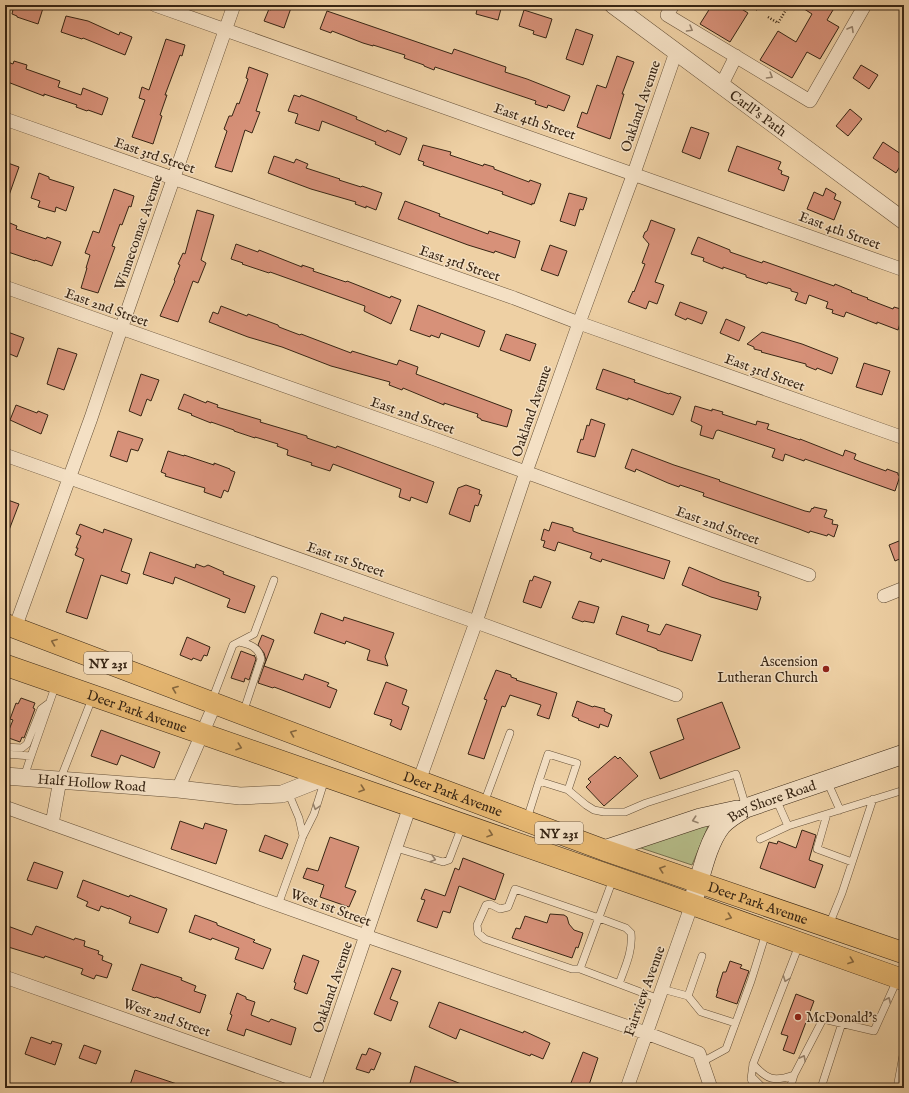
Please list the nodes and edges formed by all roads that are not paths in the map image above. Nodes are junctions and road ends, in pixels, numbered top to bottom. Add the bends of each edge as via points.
1 (155, 5) edge
2 (234, 5) edge
3 (613, 5) edge
4 (673, 5) edge
5 (865, 5) edge
6 (225, 30) junction
7 (676, 52) junction
8 (736, 56) junction
9 (721, 86) junction
10 (5, 119) edge
11 (634, 173) junction
12 (174, 179) junction
13 (904, 221) edge
14 (904, 270) edge
15 (5, 287) edge
16 (579, 323) junction
17 (121, 329) junction
18 (904, 438) edge
19 (5, 455) edge
20 (526, 472) junction
21 (70, 478) junction
22 (809, 575) dead end
23 (274, 580) dead end
24 (904, 588) edge
25 (884, 596) dead end
26 (476, 622) junction
27 (10, 626) edge
28 (239, 642) junction
29 (6, 668) edge
30 (56, 683) junction
31 (676, 695) dead end
32 (93, 696) junction
33 (49, 703) junction
34 (213, 703) junction
35 (243, 714) junction
36 (510, 733) dead end
37 (202, 734) junction
38 (5, 747) edge
39 (5, 754) edge
40 (31, 756) junction
41 (903, 757) edge
42 (5, 776) edge
43 (24, 777) junction
44 (326, 777) junction
45 (60, 780) junction
46 (827, 780) junction
47 (419, 781) junction
48 (539, 781) junction
49 (178, 789) junction
50 (568, 790) junction
51 (904, 790) edge
52 (288, 792) junction
53 (776, 798) junction
54 (873, 799) junction
55 (484, 805) junction
56 (410, 806) junction
57 (5, 807) edge
58 (746, 808) junction
59 (840, 810) junction
60 (827, 814) junction
61 (526, 821) junction
62 (52, 824) junction
63 (463, 824) junction
64 (788, 826) junction
65 (303, 836) junction
66 (760, 839) dead end
67 (396, 848) junction
68 (604, 850) junction
69 (852, 862) junction
70 (614, 877) junction
71 (699, 882) junction
72 (692, 904) junction
73 (278, 905) junction
74 (599, 918) junction
75 (828, 927) junction
76 (767, 931) junction
77 (366, 936) junction
78 (800, 943) junction
79 (904, 953) edge
80 (702, 956) dead end
81 (580, 969) junction
82 (5, 977) edge
83 (901, 979) edge
84 (619, 984) junction
85 (660, 994) junction
86 (688, 996) junction
87 (735, 1023) junction
88 (842, 1023) junction
89 (646, 1033) junction
90 (904, 1050) edge
91 (702, 1062) junction
92 (753, 1064) junction
93 (794, 1075) junction
94 (752, 1077) junction
95 (316, 1087) edge
96 (626, 1088) edge
97 (711, 1088) edge
98 (755, 1088) edge
99 (763, 1088) edge
100 (787, 1088) edge
101 (821, 1088) edge
102 (897, 1088) edge

1 - 6 street, East 4th Street
2 - 6 street, Winnecomac Avenue
3 - 7 street, Carll's Path
4 -> 8 street via 667,15
8 -> 5 street via 810,101
6 - 11 street, East 4th Street
6 - 12 street, Winnecomac Avenue
7 - 9 street, Carll's Path
7 - 11 street, Oakland Avenue
8 - 9 street
9 - 13 street, Carll's Path
10 - 12 street, East 3rd Street
11 - 14 street, East 4th Street
11 - 16 street, Oakland Avenue
12 - 16 street, East 3rd Street
12 - 17 street, Winnecomac Avenue
15 - 17 street, East 2nd Street
16 - 18 street, East 3rd Street
16 - 20 street, Oakland Avenue
17 - 20 street, East 2nd Street
17 - 21 street, Winnecomac Avenue
19 - 21 street, East 1st Street
20 - 22 street, East 2nd Street
20 - 26 street, Oakland Avenue
21 - 26 street, East 1st Street
21 - 27 street, Winnecomac Avenue
23 - 28 lane via 254,634
24 - 25 street
26 - 31 street, East 1st Street
26 - 47 street, Oakland Avenue
34 -> 27 main road, Deer Park Avenue / NY 231
28 - 34 lane via 233,646
28 - 35 lane via 256,649 261,659
29 - 30 main road, Deer Park Avenue / NY 231
30 - 32 main road, Deer Park Avenue / NY 231
30 - 33 lane
32 - 37 main road, Deer Park Avenue / NY 231
32 - 45 lane
33 - 38 lane via 40,709 27,744 22,748
33 - 40 lane
34 - 35 main road, Deer Park Avenue / NY 231
34 - 37 street
47 -> 35 main road, Deer Park Avenue / NY 231
36 - 55 lane
37 -> 44 main road, Deer Park Avenue / NY 231
37 - 49 street
39 - 40 lane
40 - 43 lane
41 - 46 main road, Bay Shore Road
42 - 43 street, Half Hollow Road
43 - 45 street, Half Hollow Road
44 - 52 street, Half Hollow Road
44 -> 56 main road, Deer Park Avenue / NY 231
44 -> 65 lane via 314,814
45 - 49 street, Half Hollow Road
45 - 62 street
46 - 53 main road, Bay Shore Road
46 - 59 lane
47 - 55 main road, Deer Park Avenue / NY 231
48 - 50 lane
48 - 50 lane via 548,754 577,763
48 - 61 lane
49 - 52 street, Half Hollow Road via 240,796
50 - 58 lane via 594,810 625,812 736,774
51 - 54 lane
52 - 65 lane via 299,818
53 - 58 main road, Bay Shore Road
53 - 64 lane
54 - 59 lane
54 - 69 lane
55 - 61 main road, Deer Park Avenue / NY 231
56 - 63 main road, Deer Park Avenue / NY 231
56 - 67 street, Oakland Avenue
57 - 62 street, West 1st Street
58 -> 68 main road via 700,818
58 - 71 main road, Bay Shore Road via 731,817 717,832
59 - 60 lane
60 - 64 lane
60 - 69 lane via 817,849
61 - 68 main road, Deer Park Avenue / NY 231
62 - 73 street, West 1st Street
67 -> 63 lane via 443,862 449,860
63 -> 70 main road, Deer Park Avenue / NY 231
64 - 66 lane
65 - 73 lane
67 - 77 street, Oakland Avenue
71 -> 68 main road, Deer Park Avenue / NY 231
69 - 75 lane
70 - 72 main road, Deer Park Avenue / NY 231
70 - 74 lane
71 - 72 main road, Bay Shore Road
71 - 75 main road, Deer Park Avenue / NY 231
72 -> 76 main road, Deer Park Avenue / NY 231
72 - 85 street, Fairview Avenue
73 - 77 street, West 1st Street
74 - 81 lane
74 - 81 lane via 514,889 508,907 500,909 490,904 486,906 477,925 478,933 485,939 572,970
74 - 84 lane via 626,928 631,933 630,951
75 - 79 main road, Deer Park Avenue / NY 231
76 - 78 main road, Deer Park Avenue / NY 231
76 - 87 lane
77 - 89 street, West 1st Street
77 - 95 street, Oakland Avenue
78 -> 83 main road, Deer Park Avenue / NY 231
78 -> 92 lane
80 - 86 lane
81 - 84 lane
82 - 95 street, West 2nd Street
88 -> 83 lane via 874,1031
84 - 85 lane
85 - 86 lane
85 - 89 street, Fairview Avenue
86 - 87 lane via 702,1012
87 - 91 lane via 726,1049
93 -> 88 lane via 823,1019
88 - 101 lane
89 - 91 street, West 1st Street via 699,1053
89 - 96 street, Fairview Avenue
90 - 102 lane
91 - 97 street
92 - 93 lane via 763,1075 780,1080
92 - 94 lane
93 - 100 lane via 791,1085
94 - 98 lane
94 - 99 lane

